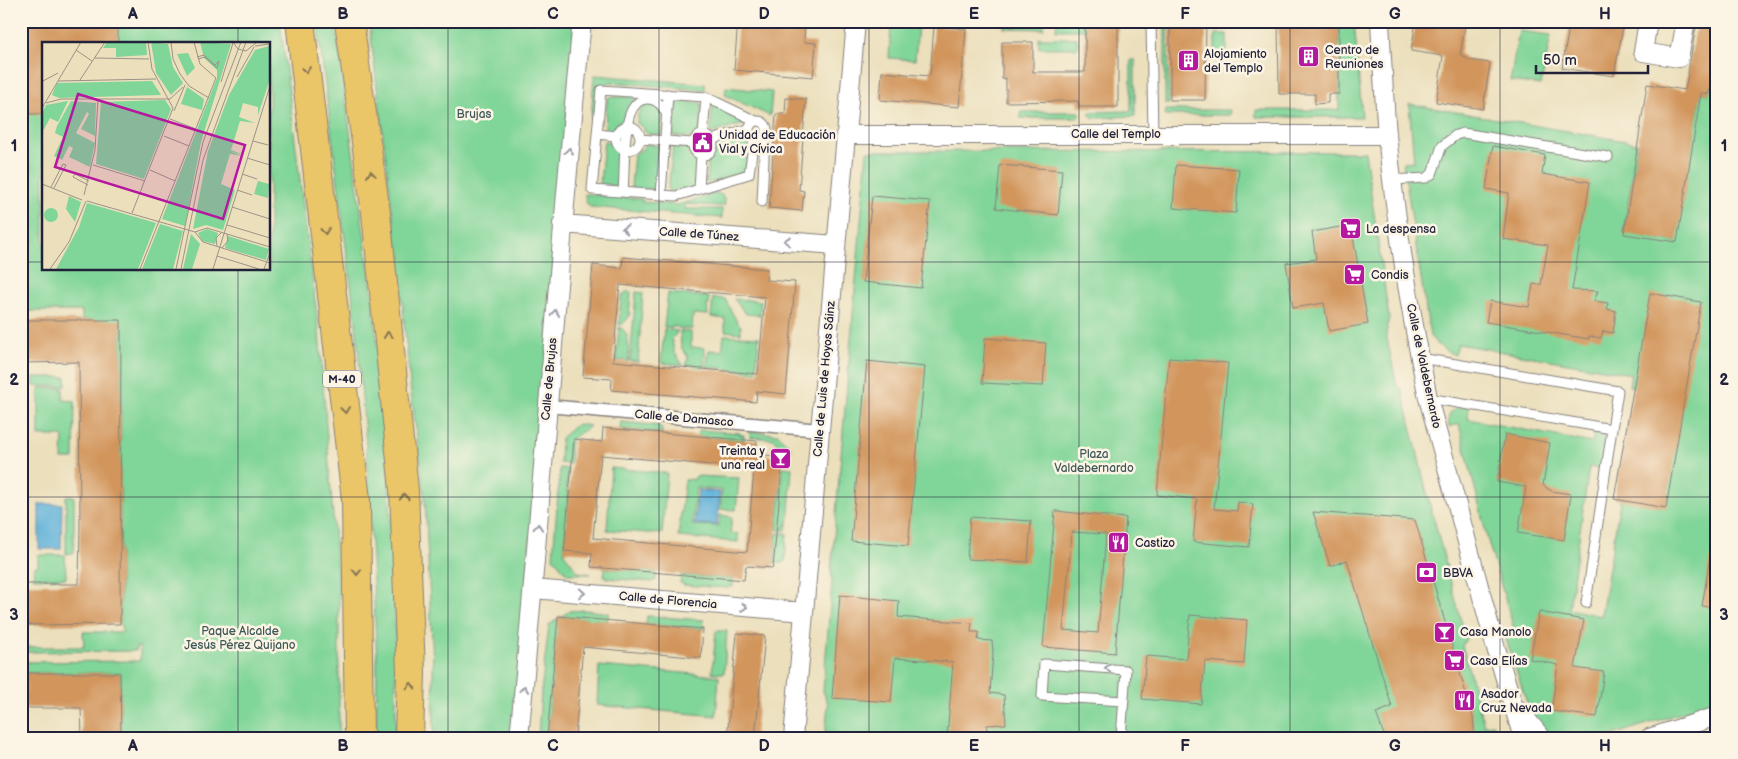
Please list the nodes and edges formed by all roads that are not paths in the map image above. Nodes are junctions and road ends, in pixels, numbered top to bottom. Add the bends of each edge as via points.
1 (300, 21) edge
2 (349, 21) edge
3 (582, 21) edge
4 (856, 21) edge
5 (1151, 21) edge
6 (1380, 21) edge
7 (1648, 21) edge
8 (1686, 21) edge
9 (668, 94) junction
10 (706, 96) junction
11 (667, 115) junction
12 (756, 121) junction
13 (628, 126) junction
14 (748, 129) junction
15 (597, 134) junction
16 (1152, 134) junction
17 (703, 135) junction
18 (765, 135) junction
19 (845, 135) junction
20 (1387, 135) junction
21 (616, 136) junction
22 (754, 138) junction
23 (640, 140) junction
24 (711, 140) junction
25 (665, 141) junction
26 (693, 143) junction
27 (626, 150) junction
28 (701, 155) junction
29 (1608, 156) dead end
30 (1393, 180) junction
31 (699, 189) junction
32 (623, 192) junction
33 (661, 195) junction
34 (762, 202) dead end
35 (562, 224) junction
36 (836, 245) junction
37 (1420, 358) junction
38 (1428, 398) junction
39 (547, 406) junction
40 (1612, 429) junction
41 (820, 430) junction
42 (533, 589) junction
43 (1586, 603) dead end
44 (804, 612) junction
45 (1123, 700) junction
46 (1512, 702) junction
47 (1717, 716) edge
48 (409, 737) edge
49 (359, 738) edge
50 (519, 738) edge
51 (793, 738) edge
52 (1121, 738) edge
53 (1516, 738) edge
54 (1523, 738) edge
55 (1542, 738) edge
56 (1649, 738) edge

1 -> 49 highway, M-40 via 356,500
48 -> 2 highway via 411,673 404,490 376,212
35 -> 3 street, Calle de Brujas
4 - 19 street, Calle de Luis de Hoyos Sáinz
5 - 16 lane
6 - 20 street, Calle de Valdebernardo
7 - 8 street via 1643,52 1679,58
9 - 10 lane
9 - 11 lane
9 - 15 lane via 602,90
10 - 12 lane
10 - 17 lane
11 - 13 lane via 654,99 643,99 635,104
11 - 25 lane
12 - 14 lane
12 - 18 lane via 764,124 767,129
13 - 21 lane via 620,129
13 - 23 lane via 635,129
13 - 27 lane
14 - 22 lane
14 - 24 lane
15 - 21 lane
15 - 32 lane via 592,190
16 - 19 street, Calle del Templo
16 - 20 street, Calle del Templo
17 - 24 lane
17 - 26 lane
18 - 22 lane via 760,139
18 - 34 lane
19 - 36 street, Calle de Luis de Hoyos Sáinz
20 - 30 street, Calle de Valdebernardo
21 - 27 lane via 619,147
22 - 31 lane via 749,174
23 - 25 lane
23 - 27 lane via 637,147
24 - 28 lane via 711,150
25 - 26 lane
25 - 33 lane
26 - 28 lane via 695,152
27 - 32 lane
28 - 31 lane
29 - 30 lane via 1463,133 1442,146 1432,174 1426,178
30 - 37 street, Calle de Valdebernardo
31 - 33 lane via 676,196
32 - 33 lane
36 -> 35 street, Calle de Túnez
39 -> 35 street, Calle de Brujas
36 - 41 street, Calle de Luis de Hoyos Sáinz
37 - 38 street, Calle de Valdebernardo
37 - 40 lane via 1618,391
38 - 40 lane
38 - 46 street, Calle de Valdebernardo
39 - 41 street, Calle de Damasco
42 -> 39 street, Calle de Brujas
40 - 43 lane
41 - 44 street, Calle de Luis de Hoyos Sáinz
42 -> 44 street, Calle de Florencia
50 -> 42 street, Calle de Brujas
44 - 51 street, Calle de Luis de Hoyos Sáinz
45 -> 45 lane via 1126,670 1044,664 1042,696
45 - 52 lane
46 - 53 street, Calle de Valdebernardo
46 - 54 street, Calle de Valdebernardo
46 - 55 street, Calle de Valdebernardo
47 - 56 street

